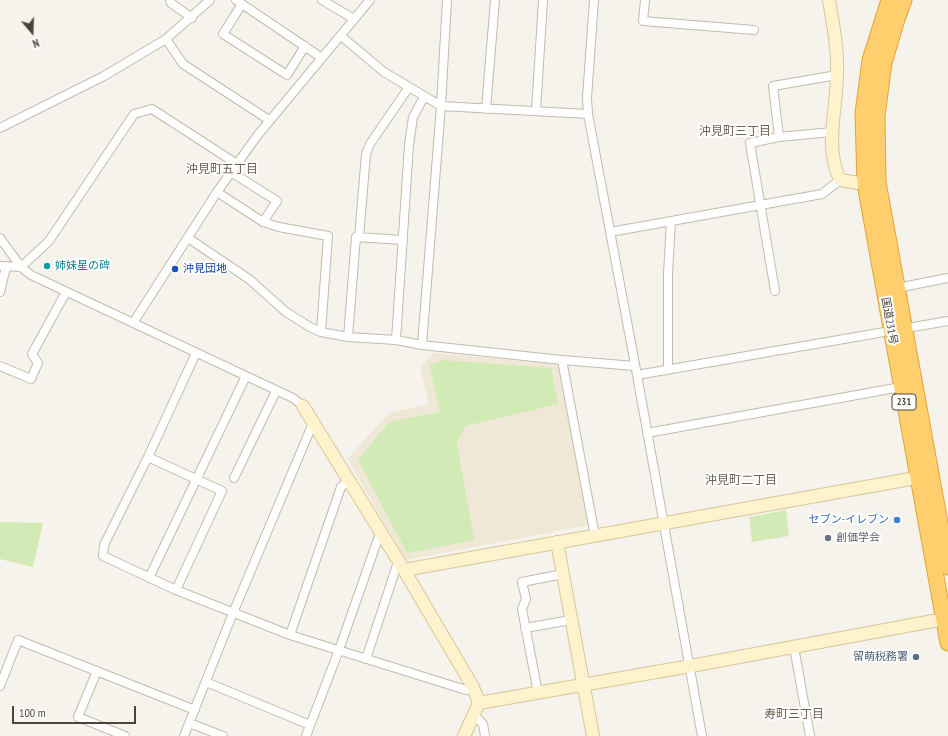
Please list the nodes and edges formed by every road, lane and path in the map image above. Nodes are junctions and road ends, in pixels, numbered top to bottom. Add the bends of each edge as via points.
1 (170, 0) edge
2 (210, 0) edge
3 (322, 0) edge
4 (370, 0) edge
5 (447, 0) edge
6 (495, 0) edge
7 (542, 0) edge
8 (594, 0) edge
9 (645, 0) edge
10 (829, 0) edge
11 (889, 0) edge
12 (904, 0) edge
13 (239, 2) edge
14 (192, 18) junction
15 (354, 19) junction
16 (754, 30) dead end
17 (341, 36) junction
18 (166, 39) junction
19 (306, 46) junction
20 (322, 58) junction
21 (837, 75) junction
22 (409, 87) junction
23 (424, 97) junction
24 (441, 106) junction
25 (486, 109) junction
26 (536, 111) junction
27 (588, 114) junction
28 (269, 120) junction
29 (0, 128) edge
30 (832, 132) junction
31 (779, 137) junction
32 (237, 164) junction
33 (231, 172) junction
34 (840, 180) junction
35 (871, 183) junction
36 (217, 192) junction
37 (760, 205) junction
38 (671, 221) junction
39 (263, 222) junction
40 (610, 232) junction
41 (359, 237) junction
42 (0, 238) edge
43 (188, 238) junction
44 (403, 240) junction
45 (3, 266) edge
46 (21, 268) junction
47 (948, 278) edge
48 (897, 288) junction
49 (775, 291) dead end
50 (0, 292) edge
51 (66, 292) junction
52 (948, 321) edge
53 (133, 323) junction
54 (897, 329) junction
55 (321, 332) junction
56 (348, 337) junction
57 (396, 340) junction
58 (422, 345) junction
59 (196, 353) junction
60 (562, 360) junction
61 (0, 366) edge
62 (635, 366) junction
63 (668, 369) junction
64 (637, 375) junction
65 (246, 376) junction
66 (901, 386) junction
67 (276, 391) junction
68 (302, 406) joint
69 (313, 424) junction
70 (647, 433) junction
71 (148, 457) junction
72 (925, 476) junction
73 (234, 478) dead end
74 (197, 480) junction
75 (349, 480) junction
76 (664, 523) junction
77 (380, 533) junction
78 (595, 536) junction
79 (556, 542) junction
80 (401, 566) junction
81 (948, 567) edge
82 (563, 574) junction
83 (149, 578) junction
84 (176, 590) junction
85 (233, 613) junction
86 (571, 620) junction
87 (946, 620) edge
88 (525, 628) junction
89 (290, 635) junction
90 (948, 643) edge
91 (794, 647) junction
92 (339, 650) junction
93 (366, 659) junction
94 (689, 666) junction
95 (97, 671) junction
96 (206, 682) junction
97 (584, 684) junction
98 (0, 686) edge
99 (473, 687) junction
100 (538, 693) junction
101 (476, 708) junction
102 (195, 710) junction
103 (189, 723) junction
104 (310, 725) junction
105 (125, 736) edge
106 (184, 736) edge
107 (223, 736) edge
108 (306, 736) edge
109 (464, 736) edge
110 (485, 736) edge
111 (593, 736) edge
112 (702, 736) edge
113 (810, 736) edge

1 - 14 street
2 - 14 street
3 - 15 street
4 - 15 street
5 - 24 street
6 - 25 street
7 - 26 street
8 - 27 street
9 - 16 street via 643,21
10 - 21 street via 837,56
11 - 35 highway, 国道231号 / 231 via 870,60 863,112
12 - 35 highway, 国道231号 / 231 via 884,63
13 - 19 street
13 - 19 street via 222,34 287,75
14 - 18 street
15 - 17 street
17 - 20 street
17 - 22 street via 384,72
18 - 28 street via 183,64
18 - 29 street via 104,76
19 - 20 street
20 - 28 street
21 - 30 street
21 - 31 street via 772,86
22 - 23 street
22 - 41 street via 370,144 366,154
23 - 24 street
23 - 44 street via 414,117 410,138
24 - 25 street
24 - 58 street
25 - 26 street
26 - 27 street
27 - 40 street
28 - 32 street
30 - 31 street
30 - 34 street via 832,157
31 - 37 street via 750,143
32 - 33 street
32 - 46 street via 152,109 134,114 49,241
33 - 36 street
33 - 39 street via 277,201
34 - 35 street
34 - 37 street via 822,194
35 - 48 highway, 国道231号 / 231
35 - 54 highway, 国道231号 / 231
36 - 39 street
36 - 43 street
37 - 38 street
37 - 49 street
38 - 40 street
38 - 63 street
39 - 55 street via 328,236
40 - 62 street
41 - 44 street
41 - 56 street via 356,238
42 - 46 street
43 - 53 street
43 - 55 street via 249,279 286,312
44 - 57 street
45 - 46 street
45 - 50 street
46 - 51 street
47 - 48 street
48 - 54 highway, 国道231号 / 231
51 - 53 street
51 - 61 street via 32,354 38,363 31,379
52 - 54 street
53 - 59 street
54 - 63 street
54 - 66 highway, 国道231号 / 231
54 - 72 highway, 国道231号 / 231
55 - 56 street
56 - 57 street
57 - 58 street
58 - 60 street
59 - 65 street
59 - 71 street
60 - 62 street
60 - 78 street
62 - 64 street
63 - 64 street
64 - 70 street
65 - 67 street
65 - 74 street
66 - 70 street
66 - 72 highway, 国道231号 / 231
67 - 68 street via 293,398
67 - 73 street
68 - 69 street
69 - 75 street
69 - 85 street
70 - 76 street
71 - 74 street
71 - 83 street via 104,545 103,556
72 - 76 street
72 - 81 highway, 国道231号 / 231
72 - 87 highway, 国道231号 / 231
74 - 83 street
74 - 84 street via 222,492
75 - 77 street
75 - 89 street via 342,487
76 - 78 street
76 - 94 street
77 - 80 street
77 - 92 street
78 - 79 street
79 - 80 street
79 - 82 street
80 - 93 street
80 - 99 street
82 - 86 street
82 - 88 street via 522,582 526,599 522,609
83 - 84 street
84 - 85 street
85 - 89 street
85 - 96 street
86 - 88 street
86 - 97 street
87 - 90 highway, 国道231号 / 231
87 - 91 street
88 - 100 street
89 - 92 street
91 - 94 street
91 - 113 street
92 - 93 street
92 - 104 street
93 - 99 street via 466,690
94 - 97 street
94 - 112 street
95 - 98 street via 18,640
95 - 102 street
95 - 105 street via 78,717
96 - 102 street
96 - 104 street
97 - 100 street
97 - 111 street
99 - 101 street
100 - 101 street
101 - 109 street
101 - 110 street
102 - 103 street
103 - 106 street
103 - 107 street
104 - 108 street

